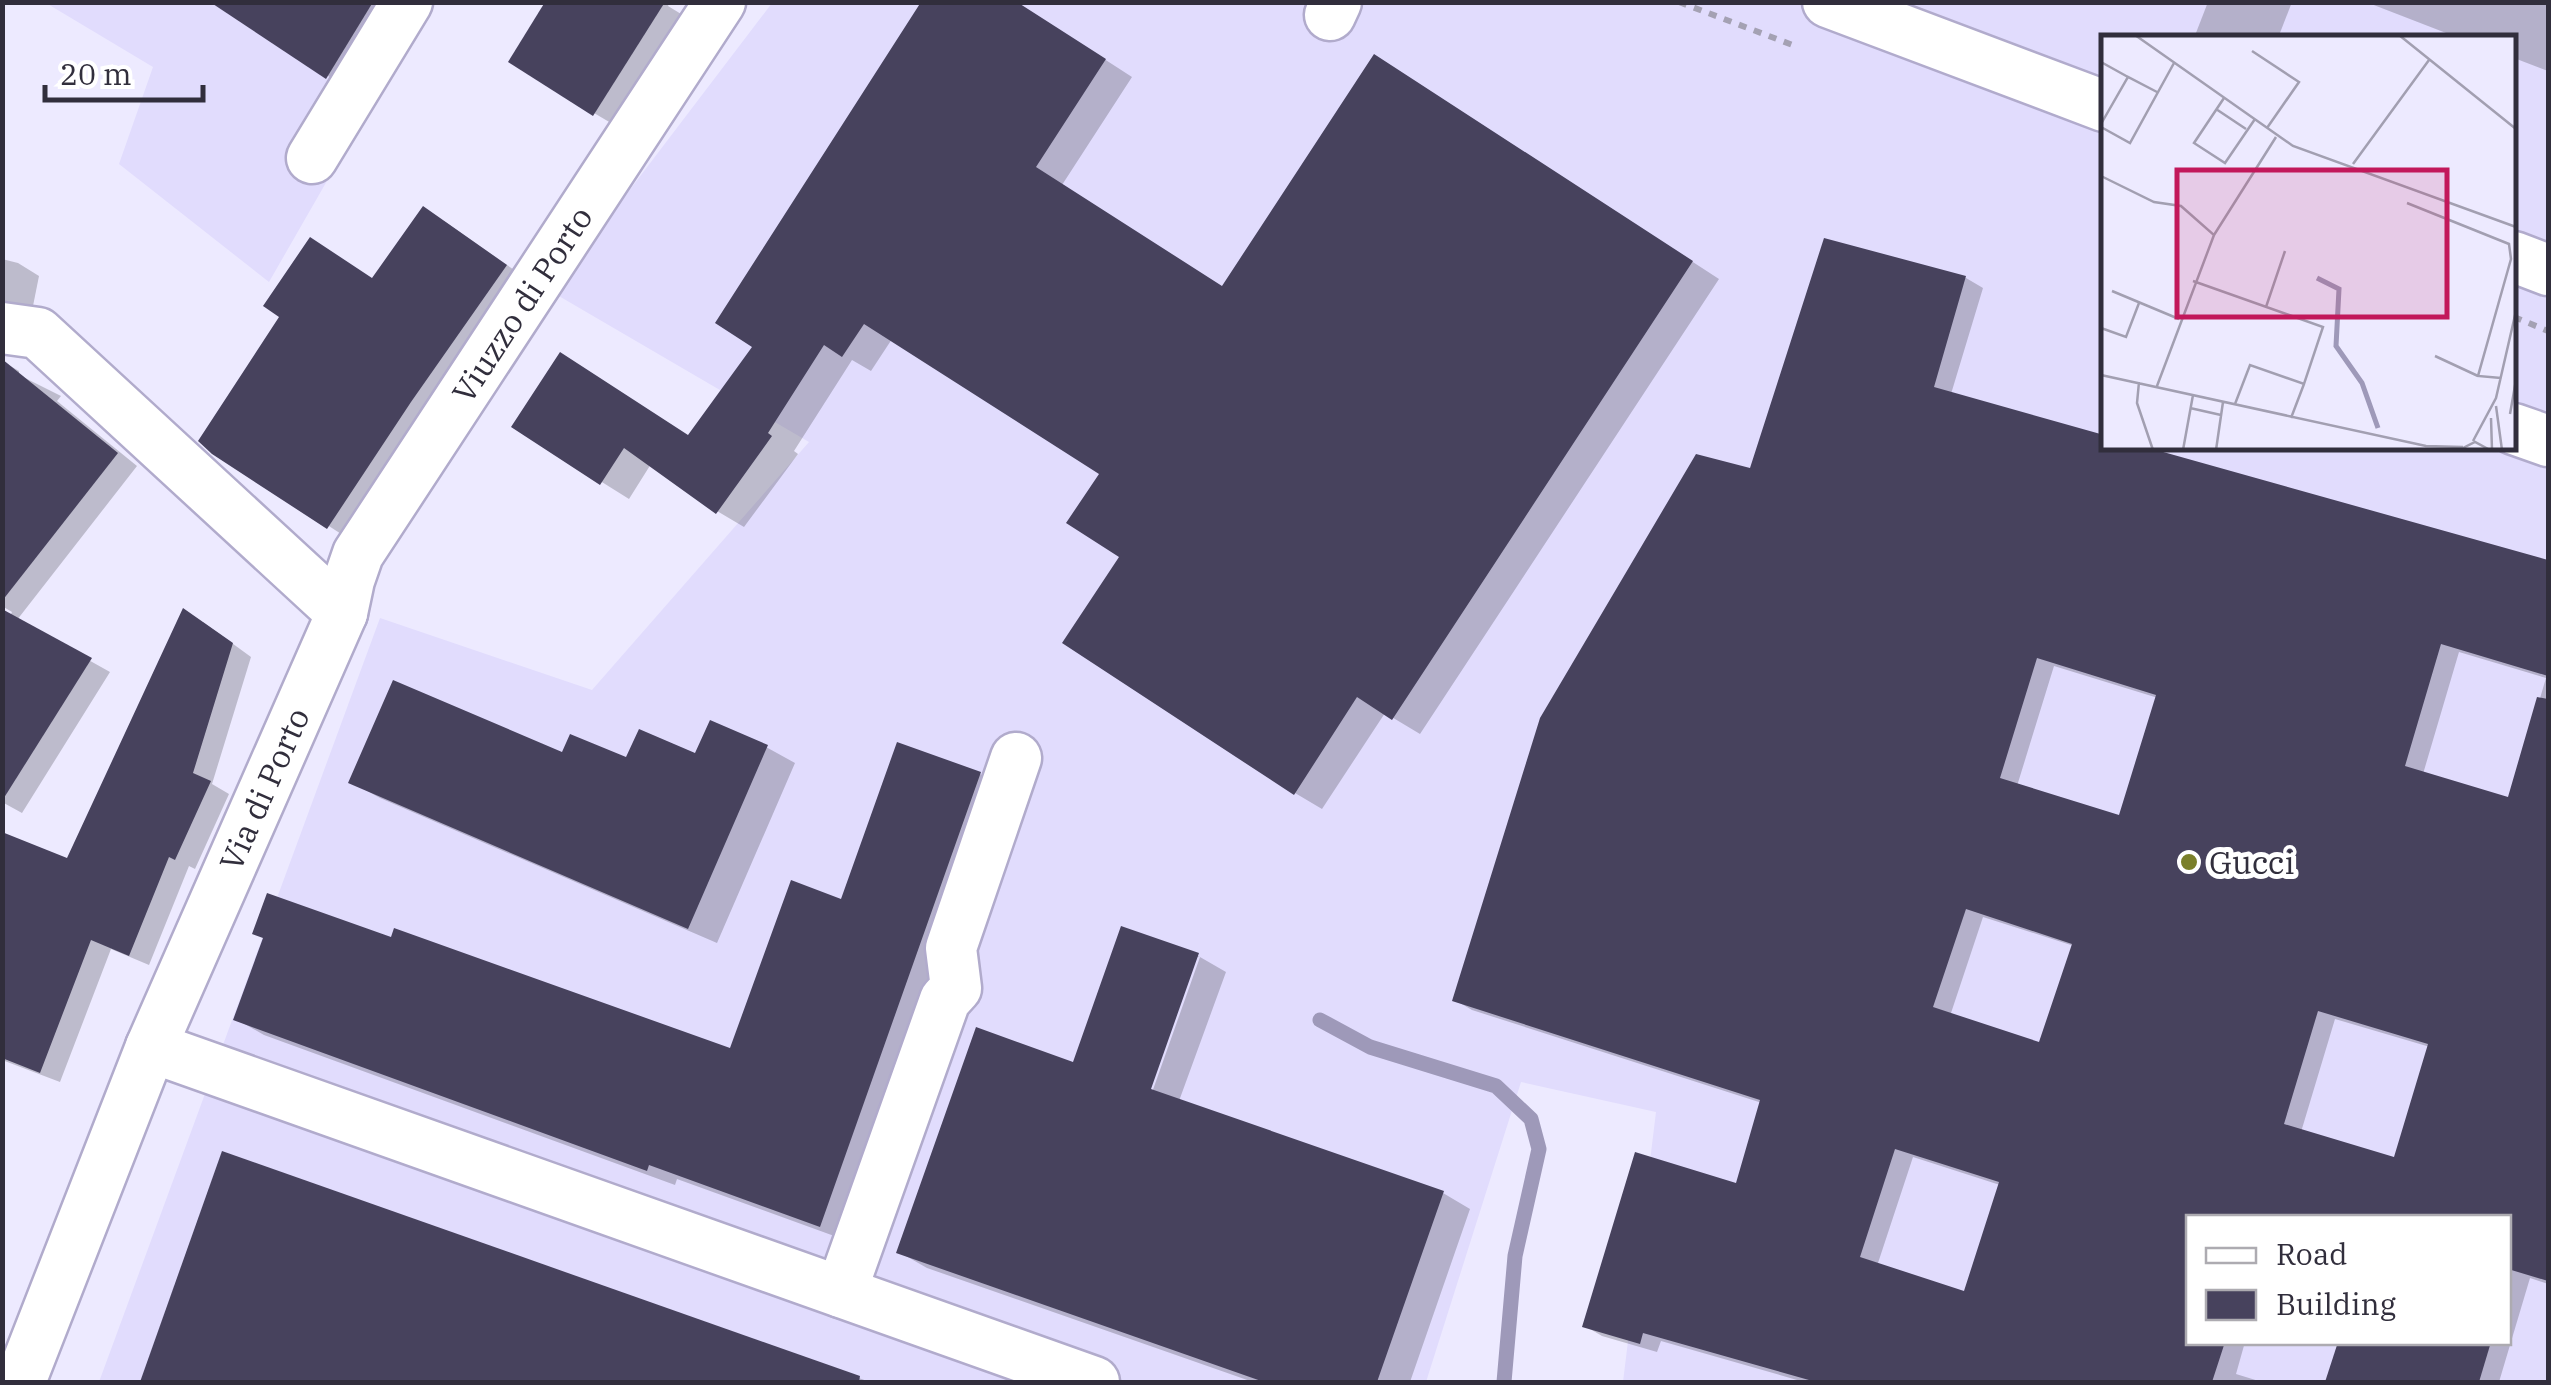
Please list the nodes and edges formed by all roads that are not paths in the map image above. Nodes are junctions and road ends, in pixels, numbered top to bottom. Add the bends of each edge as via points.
1 (407, 2) edge
2 (720, 2) edge
3 (1828, 2) edge
4 (2101, 105) edge
5 (312, 158) dead end
6 (2516, 258) edge
7 (2548, 270) edge
8 (2, 328) edge
9 (2516, 430) edge
10 (2548, 441) edge
11 (342, 613) junction
12 (1016, 758) dead end
13 (150, 1046) junction
14 (841, 1292) junction
15 (20, 1382) edge
16 (1094, 1382) edge

1 - 5 street
2 - 11 street, Viuzzo di Porto via 358,554
3 - 4 street
6 - 7 street
8 - 11 street via 38,333
9 - 10 street
11 - 13 street, Via di Porto
12 - 14 street via 951,948 956,988 945,1000
13 - 14 street
13 - 15 street, Via di Porto
14 - 16 street

